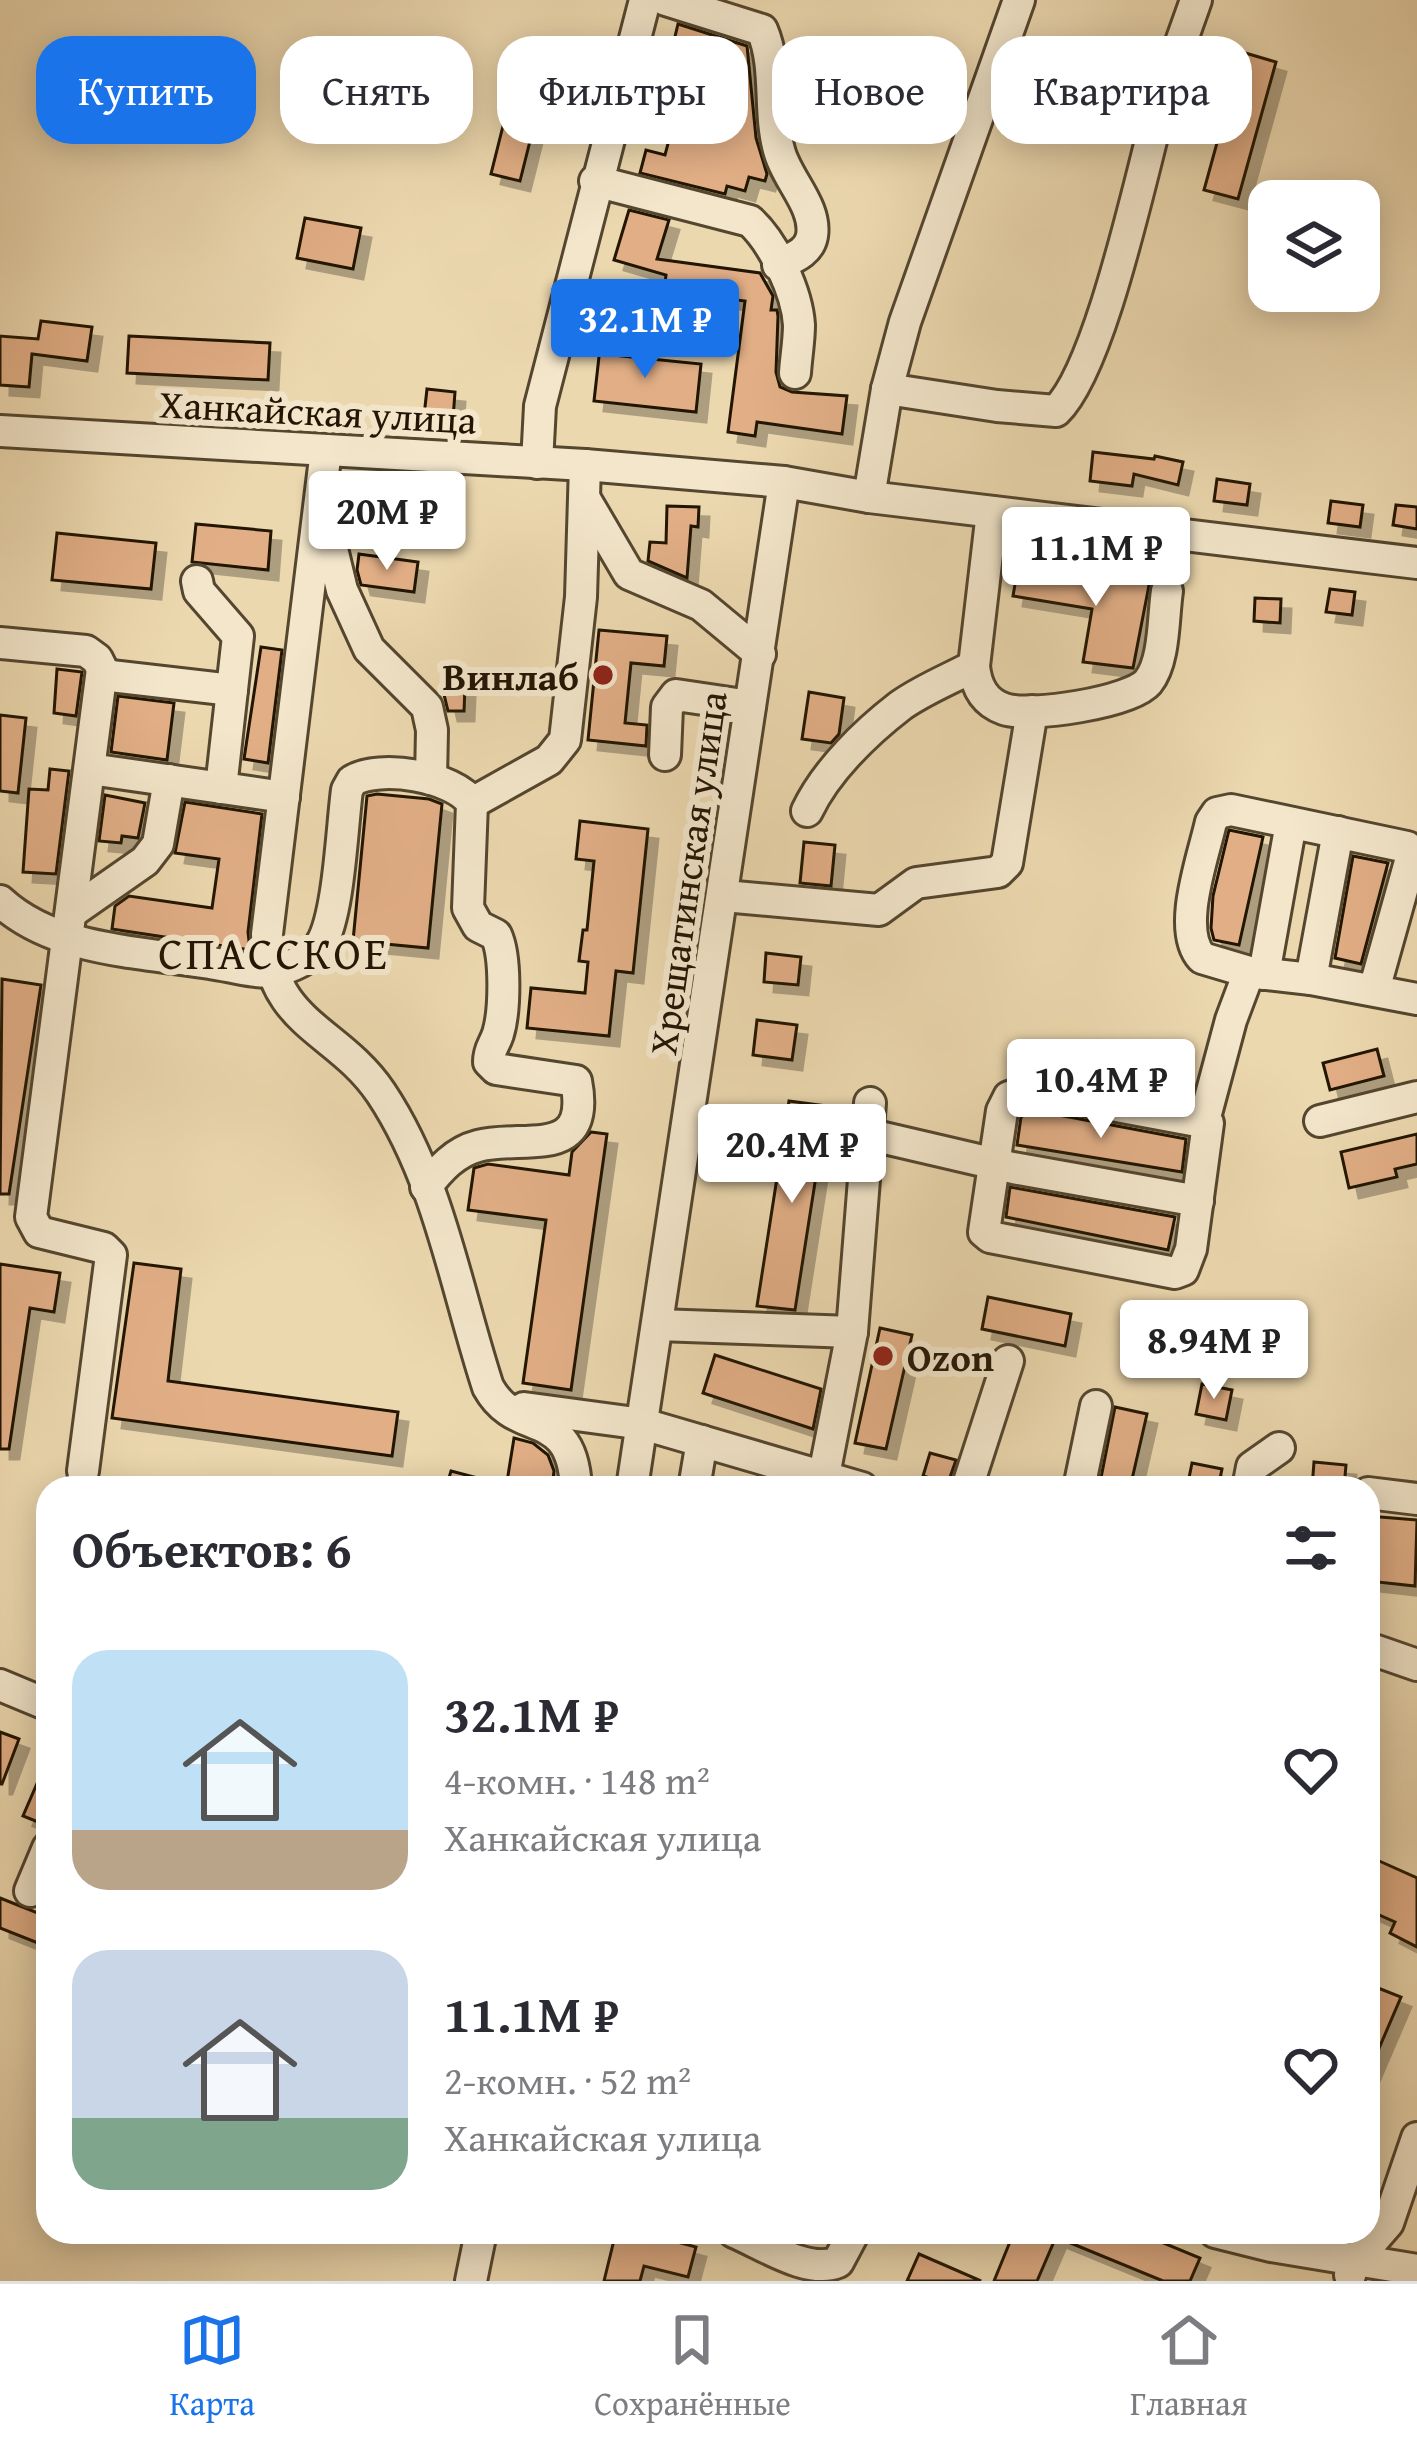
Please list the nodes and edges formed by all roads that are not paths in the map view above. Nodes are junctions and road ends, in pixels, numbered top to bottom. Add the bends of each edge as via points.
1 (645, 0) edge
2 (666, 0) edge
3 (1018, 0) edge
4 (1196, 0) edge
5 (596, 181) junction
6 (778, 265) junction
7 (795, 373) dead end
8 (887, 389) junction
9 (0, 431) edge
10 (326, 450) junction
11 (537, 463) junction
12 (585, 466) junction
13 (784, 482) junction
14 (869, 497) junction
15 (585, 500) junction
16 (321, 505) junction
17 (992, 512) junction
18 (1417, 563) edge
19 (196, 581) dead end
20 (1167, 591) dead end
21 (0, 643) edge
22 (760, 654) junction
23 (974, 666) junction
24 (102, 675) junction
25 (232, 690) junction
26 (750, 706) junction
27 (1032, 711) junction
28 (665, 755) dead end
29 (91, 769) junction
30 (431, 779) junction
31 (169, 780) junction
32 (221, 788) junction
33 (284, 797) junction
34 (472, 802) junction
35 (807, 811) dead end
36 (1292, 823) junction
37 (1338, 832) junction
38 (724, 896) junction
39 (0, 901) edge
40 (70, 925) junction
41 (271, 972) junction
42 (1257, 973) junction
43 (1311, 979) junction
44 (1374, 991) junction
45 (1417, 999) edge
46 (1417, 1097) edge
47 (1204, 1121) junction
48 (1320, 1121) dead end
49 (992, 1162) junction
50 (426, 1187) junction
51 (1198, 1201) junction
52 (658, 1325) junction
53 (852, 1332) junction
54 (1008, 1361) dead end
55 (499, 1405) junction
56 (1096, 1406) dead end
57 (643, 1424) junction
58 (702, 1441) junction
59 (1279, 1448) dead end
60 (83, 1472) dead end
61 (778, 1475) edge
62 (824, 1475) junction
63 (576, 1476) edge
64 (634, 1476) edge
65 (696, 1476) edge
66 (827, 1476) edge
67 (971, 1476) edge
68 (1081, 1476) edge
69 (1250, 1476) edge
70 (1380, 1494) edge
71 (1417, 1499) edge
72 (1380, 1652) edge
73 (1417, 1665) edge
74 (0, 1685) edge
75 (36, 1700) edge
76 (36, 1878) edge
77 (31, 1891) dead end
78 (1417, 2138) edge
79 (1380, 2234) edge
80 (479, 2244) edge
81 (763, 2244) edge
82 (848, 2244) edge
83 (1257, 2244) edge
84 (1372, 2244) edge
85 (1417, 2270) edge
86 (1352, 2271) edge
87 (835, 2274) edge
88 (471, 2281) edge

1 - 5 street
2 - 6 street via 755,25 766,40 778,148 812,223 804,252
3 - 8 street
4 - 8 street via 1070,397 1056,411 1031,410
5 - 6 street via 750,221
5 - 11 street via 540,406
6 - 7 street via 799,322
8 - 14 street
9 - 10 street, Ханкайская улица
10 - 11 street, Ханкайская улица
10 - 16 street
11 - 12 street, Ханкайская улица
12 - 13 street, Ханкайская улица
12 - 15 street
13 - 14 street, Ханкайская улица
13 - 22 street, Хрещатинская улица
14 - 17 street, Ханкайская улица
15 - 22 street via 629,574 701,605
15 - 34 street via 566,740 522,778
16 - 30 street via 342,590 369,650 427,707
16 - 33 street
17 - 18 street, Ханкайская улица
17 - 23 street
19 - 25 street via 238,636
20 - 27 street via 1156,667 1142,688
21 - 24 street via 86,651
22 - 26 street, Хрещатинская улица
23 - 27 street via 987,699
23 - 35 street via 902,705 844,758
24 - 25 street
24 - 29 street
25 - 32 street
26 - 28 street via 676,695 667,707
26 - 38 street, Хрещатинская улица
27 - 38 street via 1007,862 998,872 916,883 879,910
29 - 31 street
29 - 40 street
30 - 34 street via 456,786
30 - 41 street via 380,773 352,781 324,936 307,958
31 - 32 street
31 - 40 street via 158,844
32 - 33 street
33 - 41 street via 267,934
34 - 50 street via 468,908 478,926 496,934 502,953 498,1033 488,1062 576,1081 580,1102 568,1130 546,1143 478,1146 445,1163
36 - 37 street
36 - 42 street
36 - 42 street via 1231,811 1210,822 1189,936 1202,958
37 - 43 street
37 - 44 street via 1410,852
38 - 52 street, Хрещатинская улица
39 - 40 street via 22,919
40 - 41 street via 92,945
40 - 60 street via 31,1217 39,1232 111,1255
41 - 50 street via 284,1001 377,1088
42 - 43 street
42 - 47 street via 1231,1019
43 - 44 street
44 - 45 street
46 - 48 street
47 - 49 street via 1019,1092 1002,1111
47 - 51 street
49 - 51 street
49 - 51 street via 983,1223 990,1237 1175,1273 1186,1267
49 - 53 street via 868,1119
50 - 55 street
52 - 53 street
52 - 57 street, Хрещатинская улица
53 - 62 street
54 - 67 street
55 - 57 street
55 - 63 street via 569,1446
56 - 68 street
57 - 58 street
57 - 64 street, Хрещатинская улица
58 - 61 street
58 - 65 street
59 - 69 street
61 - 62 street
62 - 66 street
70 - 71 street
72 - 73 street
74 - 75 street
76 - 77 street
78 - 79 street
80 - 88 street
81 - 87 street
82 - 87 street
83 - 86 street
84 - 86 street
85 - 86 street

